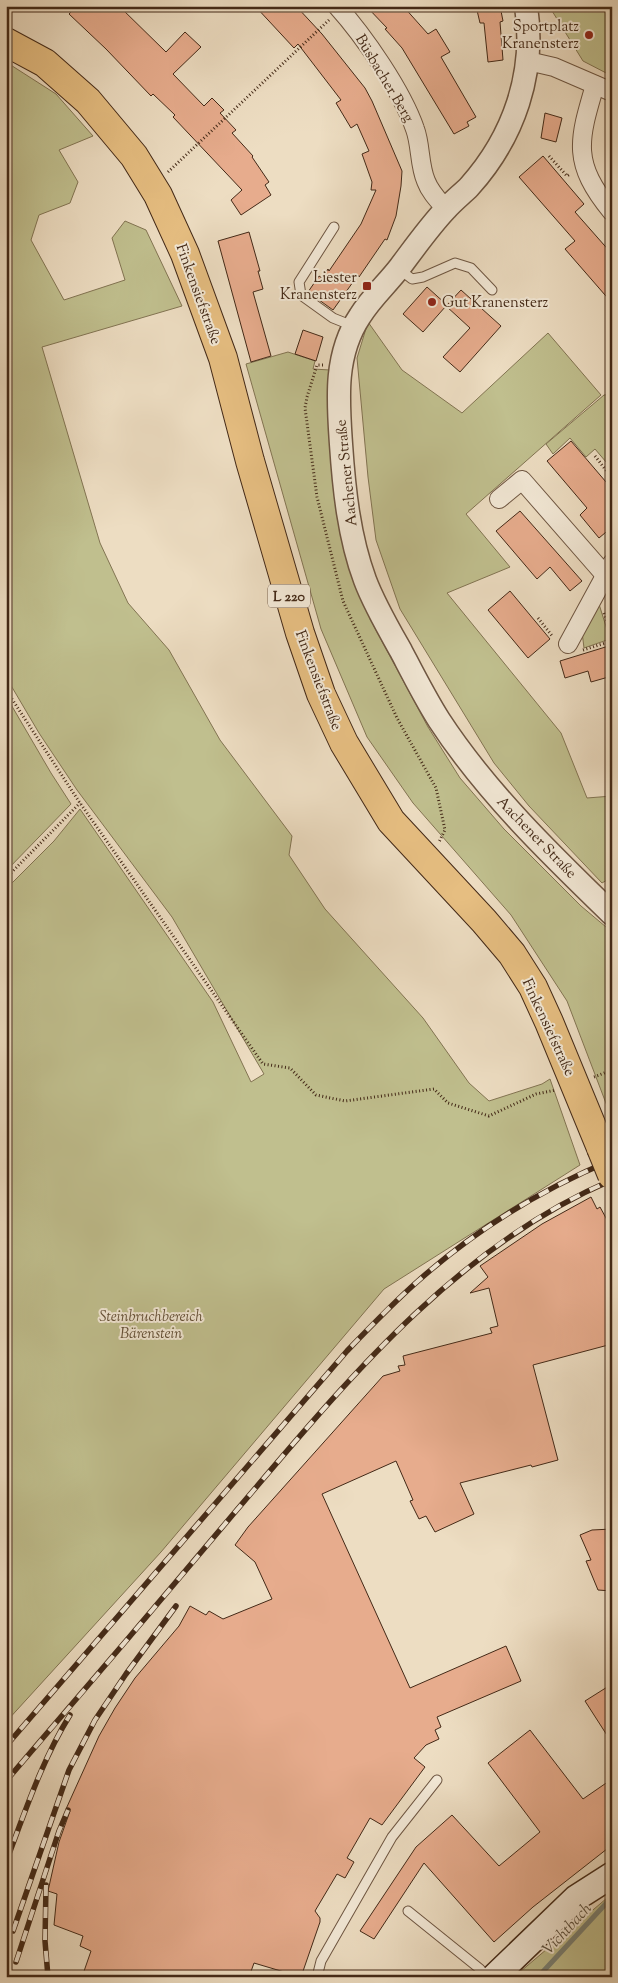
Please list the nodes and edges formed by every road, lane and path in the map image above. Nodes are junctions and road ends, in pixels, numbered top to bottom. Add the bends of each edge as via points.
1 (337, 6) edge
2 (526, 6) edge
3 (323, 26) dead end
4 (6, 42) edge
5 (528, 60) junction
6 (595, 85) junction
7 (612, 92) edge
8 (549, 156) dead end
9 (584, 166) junction
10 (153, 186) junction
11 (446, 209) junction
12 (612, 212) edge
13 (334, 227) dead end
14 (399, 269) junction
15 (492, 290) dead end
16 (354, 327) junction
17 (317, 365) dead end
18 (308, 431) dead end
19 (595, 456) dead end
20 (612, 478) edge
21 (499, 498) dead end
22 (610, 571) edge
23 (603, 609) dead end
24 (612, 634) edge
25 (612, 641) edge
26 (568, 644) dead end
27 (586, 649) dead end
28 (6, 690) edge
29 (397, 718) dead end
30 (80, 803) junction
31 (436, 848) dead end
32 (6, 878) edge
33 (612, 914) edge
34 (576, 1087) junction
35 (612, 1175) edge
36 (437, 1780) dead end
37 (612, 1875) edge
38 (408, 1911) dead end
39 (316, 1977) edge
40 (486, 1977) edge
41 (494, 1977) edge

1 - 11 street, Büsbacher Berg via 367,43 398,93 415,129 425,180 432,194
2 - 5 street, Aachener Straße
3 - 10 path
4 - 10 main road, Finkensiefstraße / L 220 via 45,63 88,101 134,156
5 - 6 street via 554,67
5 - 11 street, Aachener Straße via 520,103 500,145 470,186
6 - 7 street
6 - 9 street via 583,126 581,154
8 - 9 path via 567,176
9 - 12 street via 600,198
10 - 34 main road, Finkensiefstraße / L 220 via 185,254 223,358 300,633 321,694 344,743 391,821 512,954 533,987
11 - 14 street, Aachener Straße
13 - 16 lane via 299,282 301,295 333,318
14 - 15 lane via 412,278 418,278 455,263 471,268
14 - 16 street, Aachener Straße
16 - 33 street, Aachener Straße via 340,366 339,421 354,542 365,580 438,719 481,778
17 - 18 path via 305,408
19 - 20 path
21 - 22 street via 522,480
22 - 26 street
23 - 24 path
25 - 27 path
28 - 30 path
29 - 31 path via 436,788 445,830
30 - 32 path
30 - 34 path via 264,1064 290,1068 316,1095 345,1101 434,1090 448,1103 489,1116 536,1094
34 - 35 main road, Finkensiefstraße / L 220, bridge
36 - 39 lane via 392,1838 321,1961
37 - 41 main road via 576,1898
38 - 40 lane

